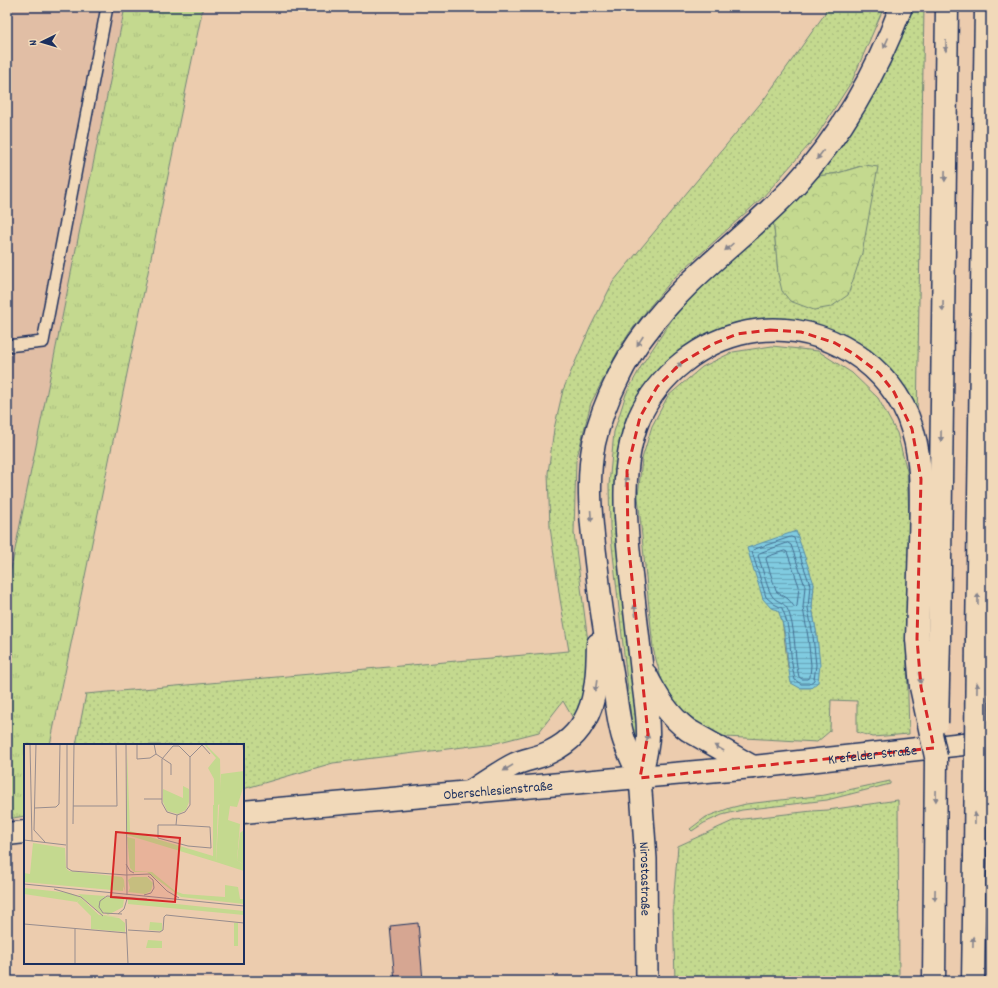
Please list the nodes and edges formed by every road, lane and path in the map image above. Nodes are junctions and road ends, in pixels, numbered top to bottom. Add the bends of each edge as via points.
1 (107, 7) edge
2 (901, 7) edge
3 (947, 7) edge
4 (986, 7) edge
5 (7, 346) edge
6 (980, 420) junction
7 (991, 490) edge
8 (599, 591) junction
9 (641, 667) junction
10 (991, 741) edge
11 (936, 757) junction
12 (753, 767) junction
13 (640, 778) junction
14 (470, 792) junction
15 (244, 812) edge
16 (24, 832) edge
17 (7, 834) edge
18 (647, 981) edge
19 (934, 981) edge
20 (973, 981) edge

1 - 5 lane via 43,342
2 -> 8 main road via 871,76 832,139 787,194 666,308 647,330 620,375 604,407 592,458 589,489
3 -> 11 main road, bridge
4 - 6 main road
6 - 7 main road
20 -> 6 main road, bridge
8 - 13 main road via 623,736
8 -> 14 main road via 597,678 594,698 583,724 569,739 552,751 515,764
9 -> 11 main road, bridge via 625,500 628,465 640,417 657,387 681,363 724,339 759,330 811,334 842,346 879,373 901,404 917,446 921,479 917,639 921,687
12 -> 9 main road via 682,725 658,698
13 -> 9 main road via 648,734
10 - 12 main road, Krefelder Straße
11 -> 19 main road
12 - 13 main road, Oberschlesienstraße
13 - 14 main road, Oberschlesienstraße
13 - 18 street, Nirostastraße via 646,853
14 - 15 main road, Oberschlesienstraße
16 - 17 main road

